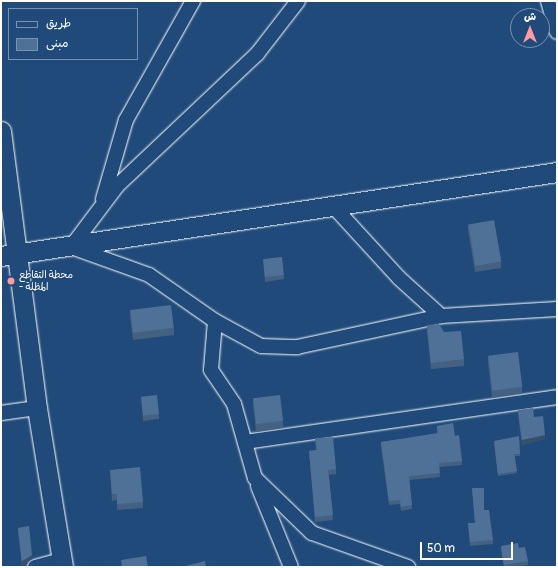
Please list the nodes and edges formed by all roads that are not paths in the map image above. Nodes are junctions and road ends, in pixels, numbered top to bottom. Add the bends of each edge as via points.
1 (193, 1) edge
2 (298, 1) edge
3 (548, 1) edge
4 (557, 32) edge
5 (1, 131) edge
6 (557, 172) edge
7 (334, 206) junction
8 (100, 208) junction
9 (71, 247) junction
10 (9, 255) edge
11 (557, 309) edge
12 (441, 316) junction
13 (215, 320) junction
14 (557, 397) edge
15 (37, 408) junction
16 (1, 414) edge
17 (245, 442) junction
18 (255, 478) junction
19 (62, 563) edge
20 (35, 567) edge
21 (291, 567) edge
22 (408, 567) edge

1 - 8 street via 126,120
2 - 8 street via 256,54 117,186
3 - 4 street
5 - 10 street
6 - 7 street
7 - 9 street
7 - 12 street via 399,278
8 - 9 street
9 - 10 street
9 - 13 street via 149,275
10 - 15 street
11 - 12 street
12 - 13 street via 297,347 261,346
13 - 17 street via 211,370 234,404
14 - 17 street
15 - 16 street
15 - 19 street
17 - 18 street
18 - 21 street
18 - 22 street via 312,533
19 - 20 street

